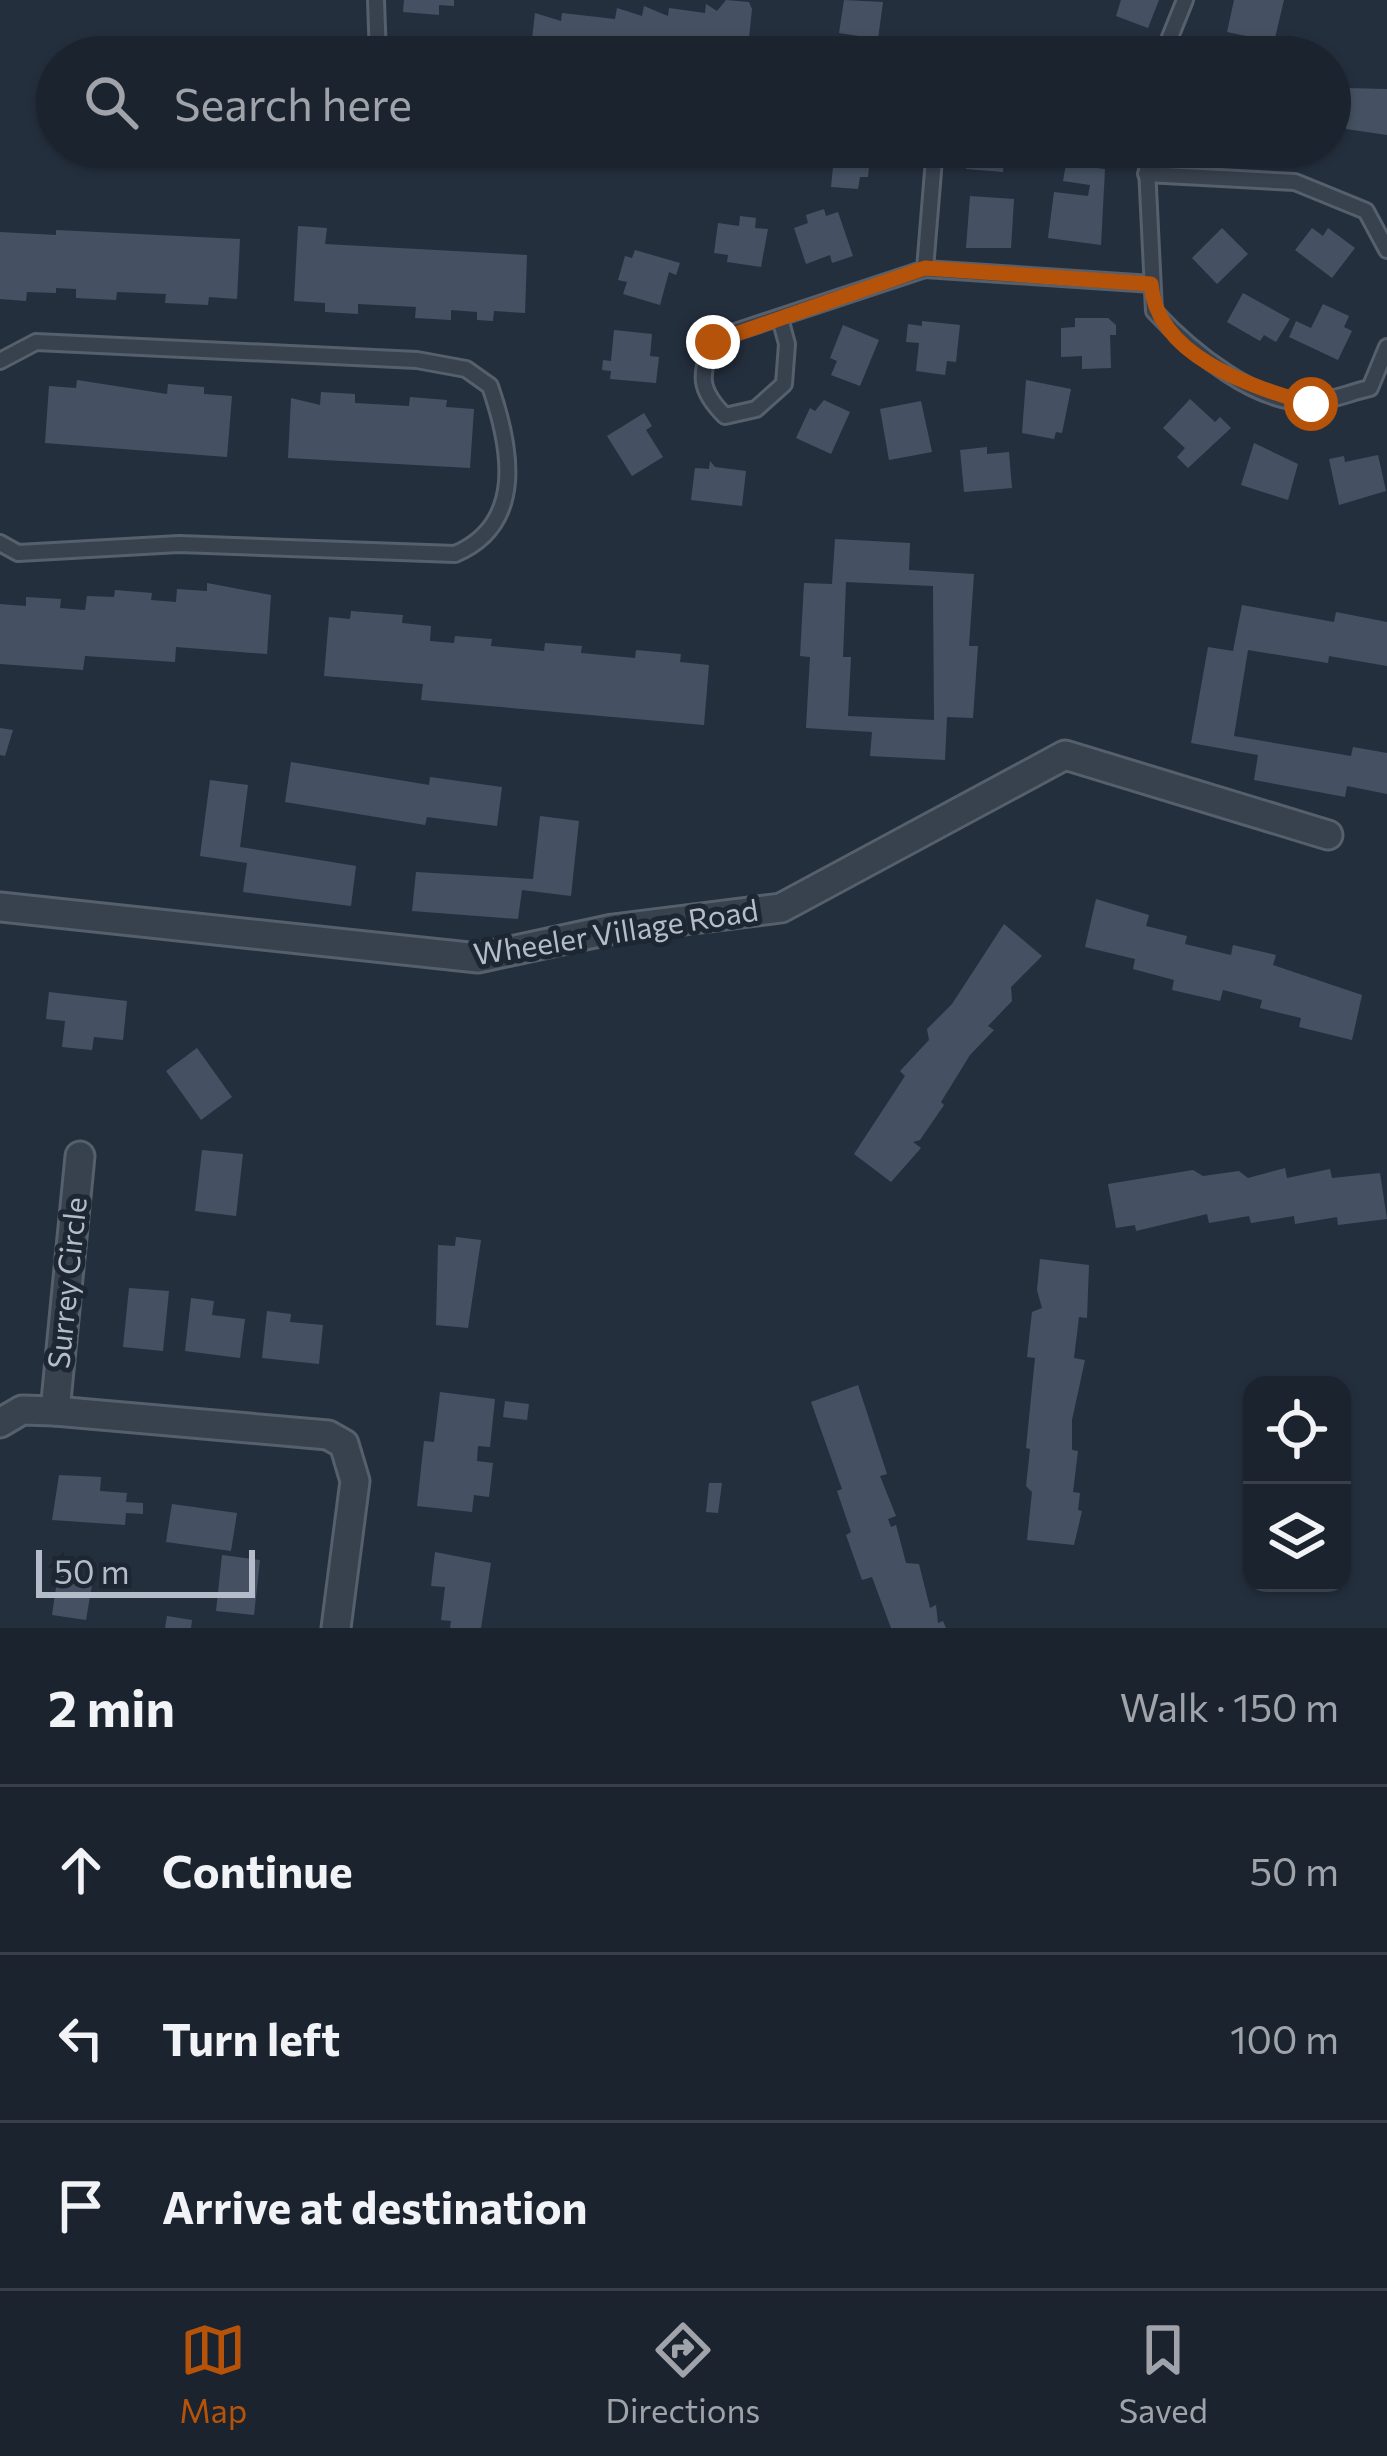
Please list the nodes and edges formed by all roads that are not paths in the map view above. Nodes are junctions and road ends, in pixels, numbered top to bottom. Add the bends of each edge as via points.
1 (376, 0) edge
2 (1185, 0) edge
3 (377, 36) edge
4 (1170, 36) edge
5 (932, 168) edge
6 (1146, 168) edge
7 (1146, 174) junction
8 (1387, 250) edge
9 (925, 268) junction
10 (1151, 284) junction
11 (780, 318) junction
12 (1387, 347) edge
13 (0, 361) edge
14 (0, 543) edge
15 (1328, 836) dead end
16 (0, 907) edge
17 (80, 1156) dead end
18 (55, 1411) junction
19 (0, 1424) edge
20 (336, 1628) edge

1 - 3 lane
2 - 4 lane
5 - 9 lane
6 - 7 lane
7 - 8 lane via 1295,182 1366,211
7 - 10 lane
9 - 10 lane
9 - 11 lane
10 - 12 lane via 1154,311 1188,347 1243,384 1311,404 1370,388
11 - 11 lane via 713,342 701,370 704,394 725,416 756,409 784,384
13 - 14 lane via 36,342 94,342 466,369 490,386 508,462 502,513 480,543 454,554 179,544 18,553
15 - 16 street, Wheeler Village Road via 1065,755 781,908 613,929 478,958
17 - 18 street, Surrey Circle
18 - 19 street via 22,1409
18 - 20 street via 328,1435 344,1444 355,1481

